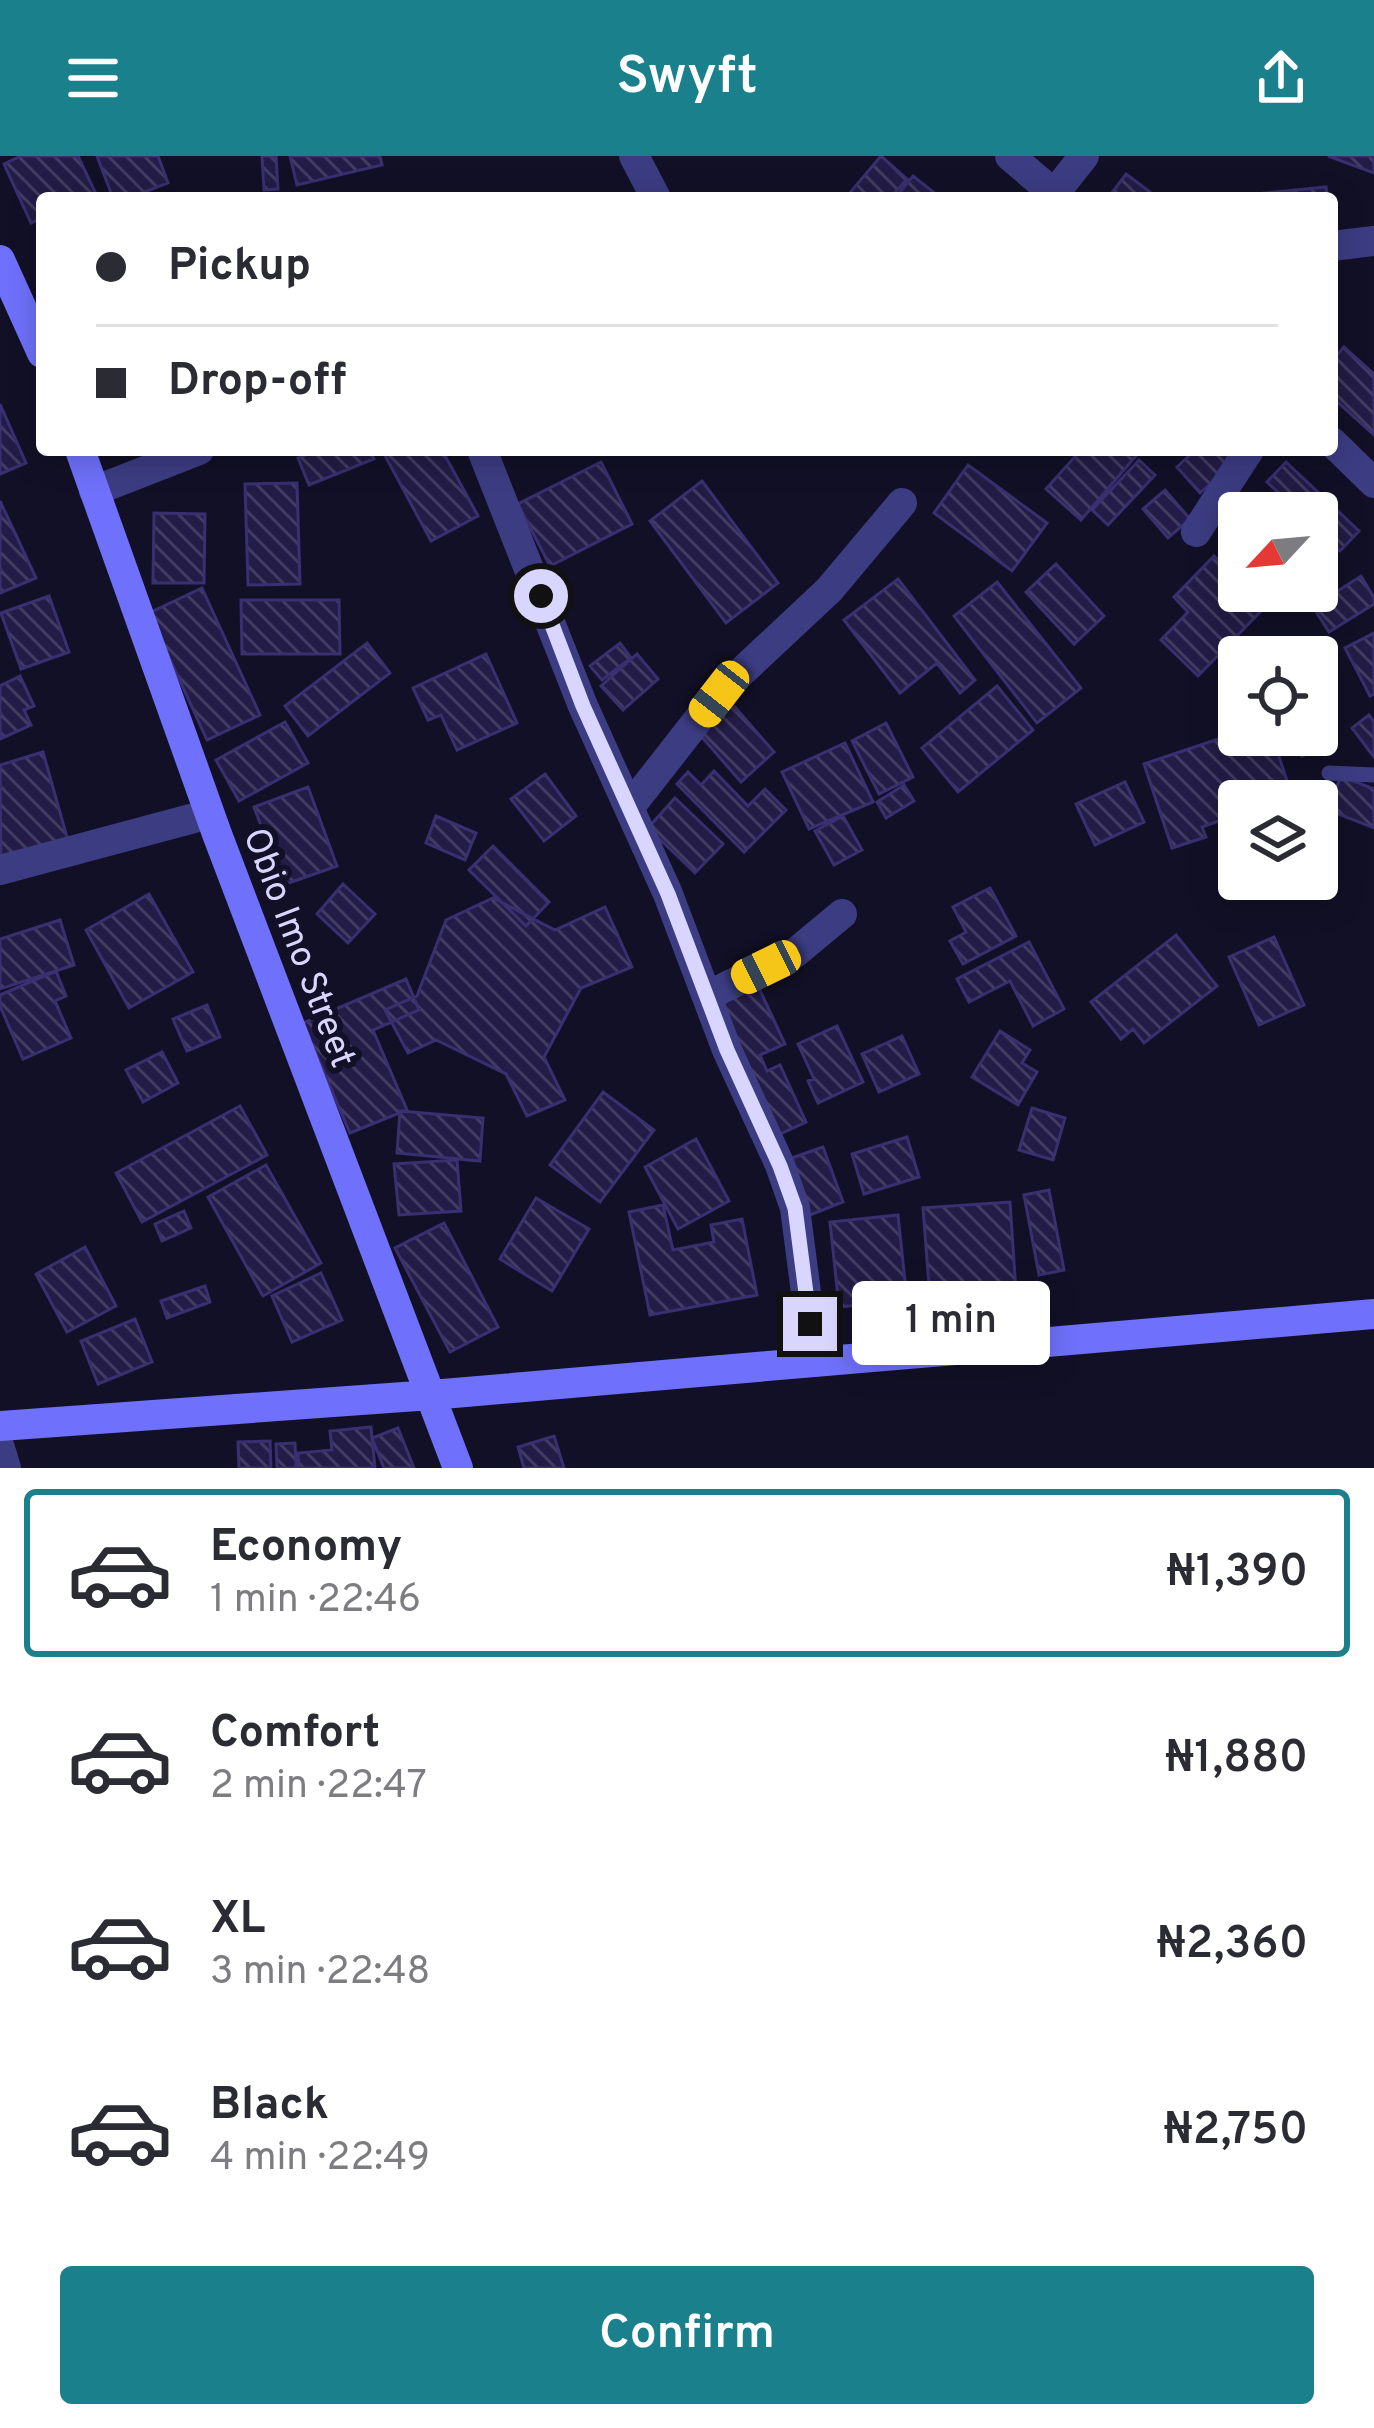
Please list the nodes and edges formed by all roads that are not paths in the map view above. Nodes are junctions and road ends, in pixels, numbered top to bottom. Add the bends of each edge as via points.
1 (634, 156) edge
2 (1010, 156) edge
3 (1084, 156) edge
4 (653, 192) edge
5 (1051, 192) edge
6 (1059, 192) edge
7 (1374, 241) edge
8 (1338, 245) edge
9 (0, 260) edge
10 (36, 340) edge
11 (1338, 448) edge
12 (82, 456) edge
13 (184, 456) edge
14 (484, 456) edge
15 (1245, 456) edge
16 (1374, 483) edge
17 (94, 491) junction
18 (902, 503) dead end
19 (1196, 532) dead end
20 (1329, 773) dead end
21 (1374, 775) edge
22 (629, 808) junction
23 (209, 814) junction
24 (0, 870) edge
25 (842, 914) dead end
26 (707, 996) junction
27 (1374, 1314) edge
28 (815, 1362) junction
29 (431, 1395) junction
30 (0, 1426) edge
31 (0, 1448) edge
32 (6, 1468) edge
33 (458, 1468) edge

1 - 4 street
2 - 5 street
3 - 6 street
7 - 8 street
9 - 10 street
11 - 16 street
12 - 17 street, Obio Imo Street
13 - 17 street
14 - 22 street
15 - 19 street
17 - 23 street, Obio Imo Street
18 - 22 street via 829,590 719,694
20 - 21 lane
22 - 26 street
23 - 24 street
23 - 29 street, Obio Imo Street
25 - 26 street via 796,953
26 - 28 street via 795,1208
27 - 28 street
28 - 29 street
29 - 30 street
29 - 33 street, Obio Imo Street
31 - 32 street

